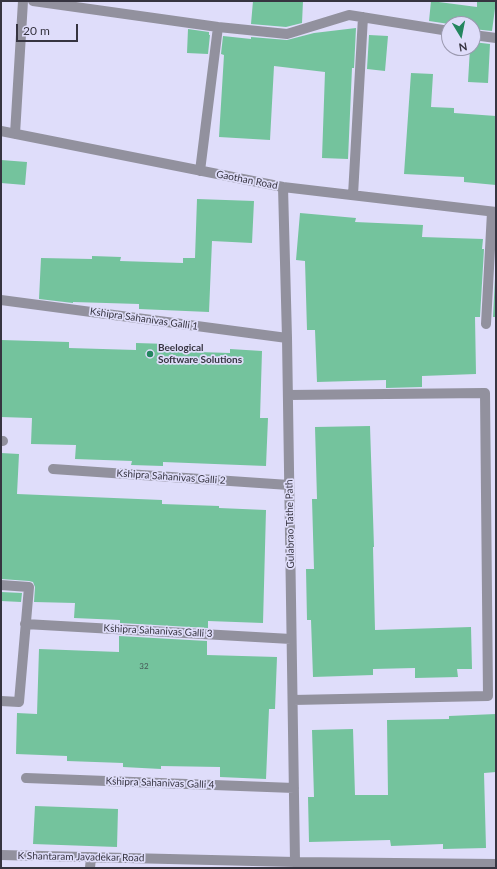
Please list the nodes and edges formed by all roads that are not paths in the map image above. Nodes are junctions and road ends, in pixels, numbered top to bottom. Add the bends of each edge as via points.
1 (23, 1) edge
2 (33, 1) edge
3 (363, 17) junction
4 (218, 27) junction
5 (441, 30) edge
6 (481, 36) edge
7 (496, 38) edge
8 (1, 131) edge
9 (15, 134) junction
10 (200, 171) junction
11 (283, 187) junction
12 (353, 195) junction
13 (494, 212) edge
14 (1, 300) edge
15 (486, 324) dead end
16 (288, 338) junction
17 (288, 395) junction
18 (53, 468) dead end
19 (290, 485) junction
20 (1, 586) edge
21 (25, 624) junction
22 (291, 639) junction
23 (293, 700) junction
24 (1, 701) edge
25 (26, 778) dead end
26 (294, 788) junction
27 (1, 855) edge
28 (90, 857) junction
29 (295, 862) junction
30 (496, 864) edge
31 (374, 865) edge
32 (90, 868) edge

1 - 9 street
2 - 4 street
3 - 4 street via 349,15 287,34
3 - 5 street
3 - 12 street
4 - 10 street
6 - 7 street
8 - 9 street, Gaothan Road
9 - 10 street, Gaothan Road
10 - 11 street, Gaothan Road
11 - 12 street, Gaothan Road
11 - 16 street, Gulabrao Tathe Path
12 - 13 street, Gaothan Road
13 - 15 street
14 - 16 street, Kshipra Sahanivas Galli 1
16 - 17 street, Gulabrao Tathe Path
17 - 19 street, Gulabrao Tathe Path
17 - 23 street via 485,393 488,696
18 - 19 street, Kshipra Sahanivas Galli 2
19 - 22 street, Gulabrao Tathe Path
20 - 21 street via 29,587
21 - 22 street, Kshipra Sahanivas Galli 3
21 - 24 street via 19,702
22 - 23 street, Gulabrao Tathe Path
23 - 26 street, Gulabrao Tathe Path
25 - 26 street, Kshipra Sahanivas Galli 4
26 - 29 street, Gulabrao Tathe Path
27 - 28 street, K Shantaram Javadekar Road
28 - 29 street, K Shantaram Javadekar Road
28 - 32 street
29 - 31 street, K Shantaram Javadekar Road
30 - 31 street, K Shantaram Javadekar Road

